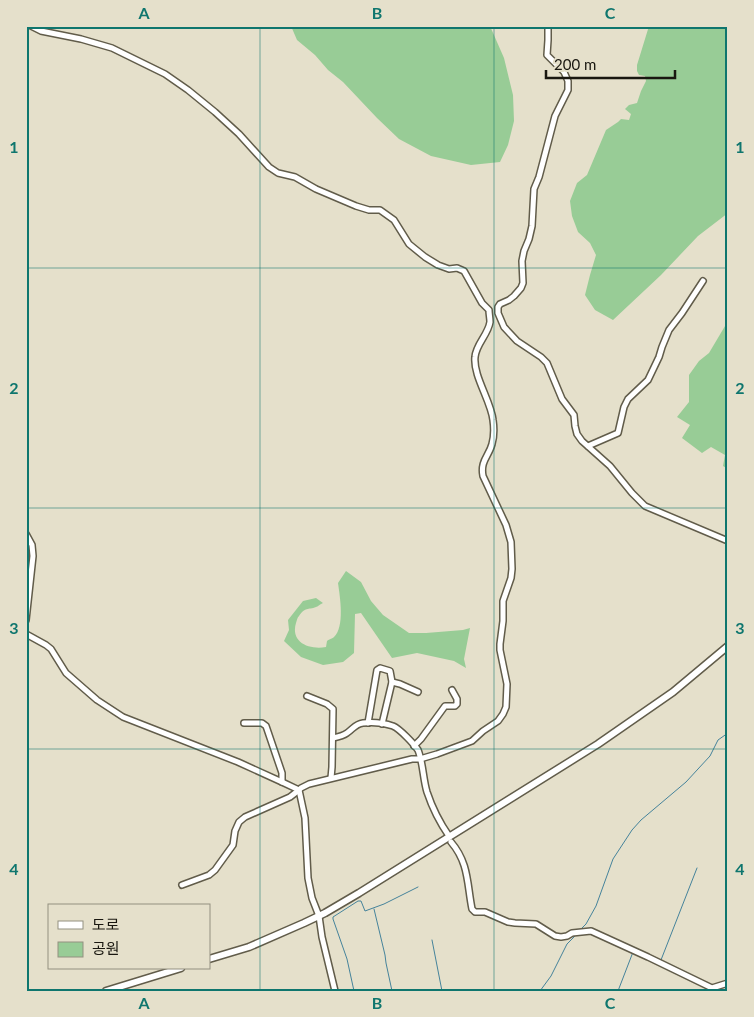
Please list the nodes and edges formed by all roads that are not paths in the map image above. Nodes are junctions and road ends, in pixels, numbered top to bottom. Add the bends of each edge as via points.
1 (31, 26) edge
2 (548, 26) edge
3 (703, 281) dead end
4 (588, 446) junction
5 (26, 534) edge
6 (728, 541) edge
7 (26, 620) edge
8 (26, 634) edge
9 (728, 646) edge
10 (392, 682) junction
11 (452, 690) dead end
12 (418, 692) dead end
13 (307, 696) dead end
14 (244, 723) dead end
15 (368, 723) junction
16 (382, 724) junction
17 (333, 738) junction
18 (414, 746) junction
19 (420, 759) junction
20 (331, 778) junction
21 (282, 782) junction
22 (299, 790) junction
23 (450, 839) junction
24 (182, 885) dead end
25 (320, 916) junction
26 (210, 959) edge
27 (174, 970) edge
28 (728, 984) edge
29 (106, 991) edge
30 (335, 991) edge

1 - 19 street via 112,48 165,74 215,112 278,173 295,177 356,206 380,210 394,220 409,244 425,257 449,269 464,271 489,310 490,322 474,358 493,419 492,445 483,464 483,476 511,542 511,578 503,601 500,644 507,684 506,707 498,721 472,741
2 - 4 street via 547,55 564,72 568,90 555,116 534,189 532,226 522,261 523,283 514,296 500,304 498,313 517,341 547,363 562,399 574,415 577,434
3 - 4 street via 669,330 648,380 624,406 618,434
4 - 6 street via 645,506
5 - 7 street via 33,556
8 - 21 street via 46,645 76,683 123,717
9 - 23 main road via 644,713
10 - 12 street
10 - 15 street via 390,671 376,670
10 - 16 street
11 - 18 street via 457,699 455,706 445,706
13 - 17 street via 333,709
14 - 21 street via 266,726
15 - 16 street
15 - 17 street via 357,724 342,736
16 - 18 street via 395,727
17 - 20 street
18 - 19 street
19 - 20 street
19 - 23 street via 430,801
20 - 22 street
21 - 22 street
22 - 24 street via 245,817 235,831 233,845 216,870
22 - 25 street via 305,818 308,878
23 - 25 main road
23 - 28 street via 464,860 475,912 485,912 515,923 536,924 561,937 591,931 712,988
25 - 26 main road via 249,947
25 - 30 street
27 - 29 main road

